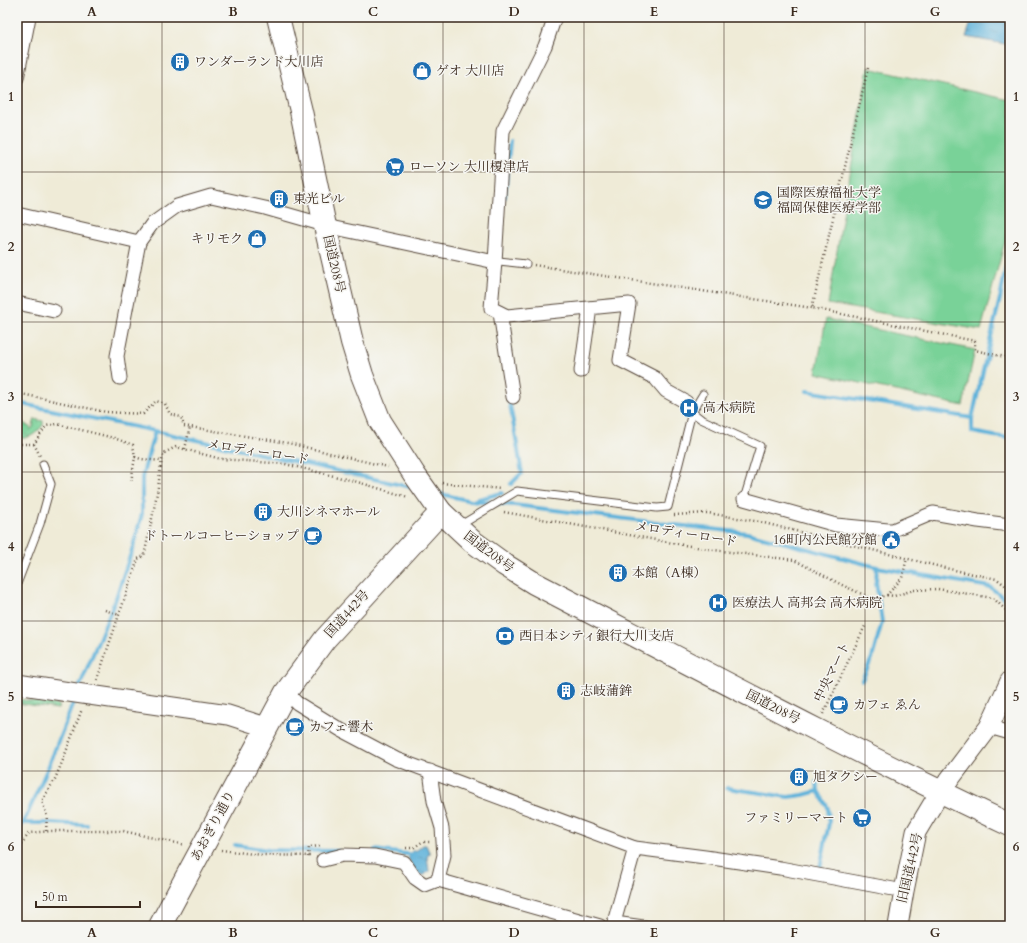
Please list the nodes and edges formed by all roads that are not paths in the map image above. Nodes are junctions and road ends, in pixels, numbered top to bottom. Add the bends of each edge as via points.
1 (29, 17) edge
2 (278, 17) edge
3 (555, 17) edge
4 (17, 78) edge
5 (17, 214) edge
6 (325, 226) junction
7 (139, 242) junction
8 (497, 261) junction
9 (526, 264) road end
10 (17, 303) edge
11 (590, 308) junction
12 (54, 312) dead end
13 (500, 313) junction
14 (581, 371) dead end
15 (120, 378) dead end
16 (703, 394) dead end
17 (513, 397) dead end
18 (689, 407) junction
19 (43, 464) dead end
20 (744, 499) joint
21 (438, 508) junction
22 (1010, 525) edge
23 (457, 527) junction
24 (17, 584) edge
25 (1010, 681) edge
26 (17, 684) edge
27 (286, 692) junction
28 (266, 727) junction
29 (988, 727) junction
30 (1010, 733) edge
31 (430, 771) junction
32 (940, 792) junction
33 (1010, 825) edge
34 (635, 848) junction
35 (323, 860) dead end
36 (438, 880) junction
37 (904, 891) junction
38 (614, 923) edge
39 (160, 926) edge
40 (600, 926) edge
41 (658, 926) edge
42 (898, 926) edge

1 - 4 street
2 - 6 highway, 国道208号
3 - 8 street via 545,46 503,131
5 - 7 street
6 - 7 street via 265,208 211,196 177,206 152,224
6 - 8 street
6 - 21 highway, 国道208号 via 352,342 380,421
7 - 15 street via 118,356
8 - 9 lane
8 - 13 street via 491,308
10 - 12 street
11 - 13 street via 507,316
11 - 14 street
11 - 18 street via 629,304 620,360 655,378 666,391
13 - 17 street
16 - 18 lane
18 - 20 lane via 701,419 760,446
18 - 23 lane via 668,507 657,508 517,491
19 - 24 lane via 51,484 40,524
20 - 22 street via 836,525 873,529 893,530 933,513
21 - 23 highway, 国道208号
21 - 27 highway, 国道442号 via 325,639
23 - 32 highway, 国道208号 via 505,566 534,583
25 - 29 street, 旧国道442号
26 - 28 street via 79,697 228,715
27 - 28 highway, 国道442号
27 - 31 street via 297,703 341,730 396,759
28 - 39 highway, あおぎり通り
29 - 30 street
29 - 32 street, 旧国道442号
31 - 34 street
31 - 36 street via 444,848
32 - 33 highway, 国道208号
32 - 37 street, 旧国道442号 via 916,832
34 - 37 street via 772,867
34 - 38 street
35 - 36 street via 343,855 375,856 404,862 415,878 425,885
36 - 40 street
37 - 42 street, 旧国道442号
38 - 41 lane

